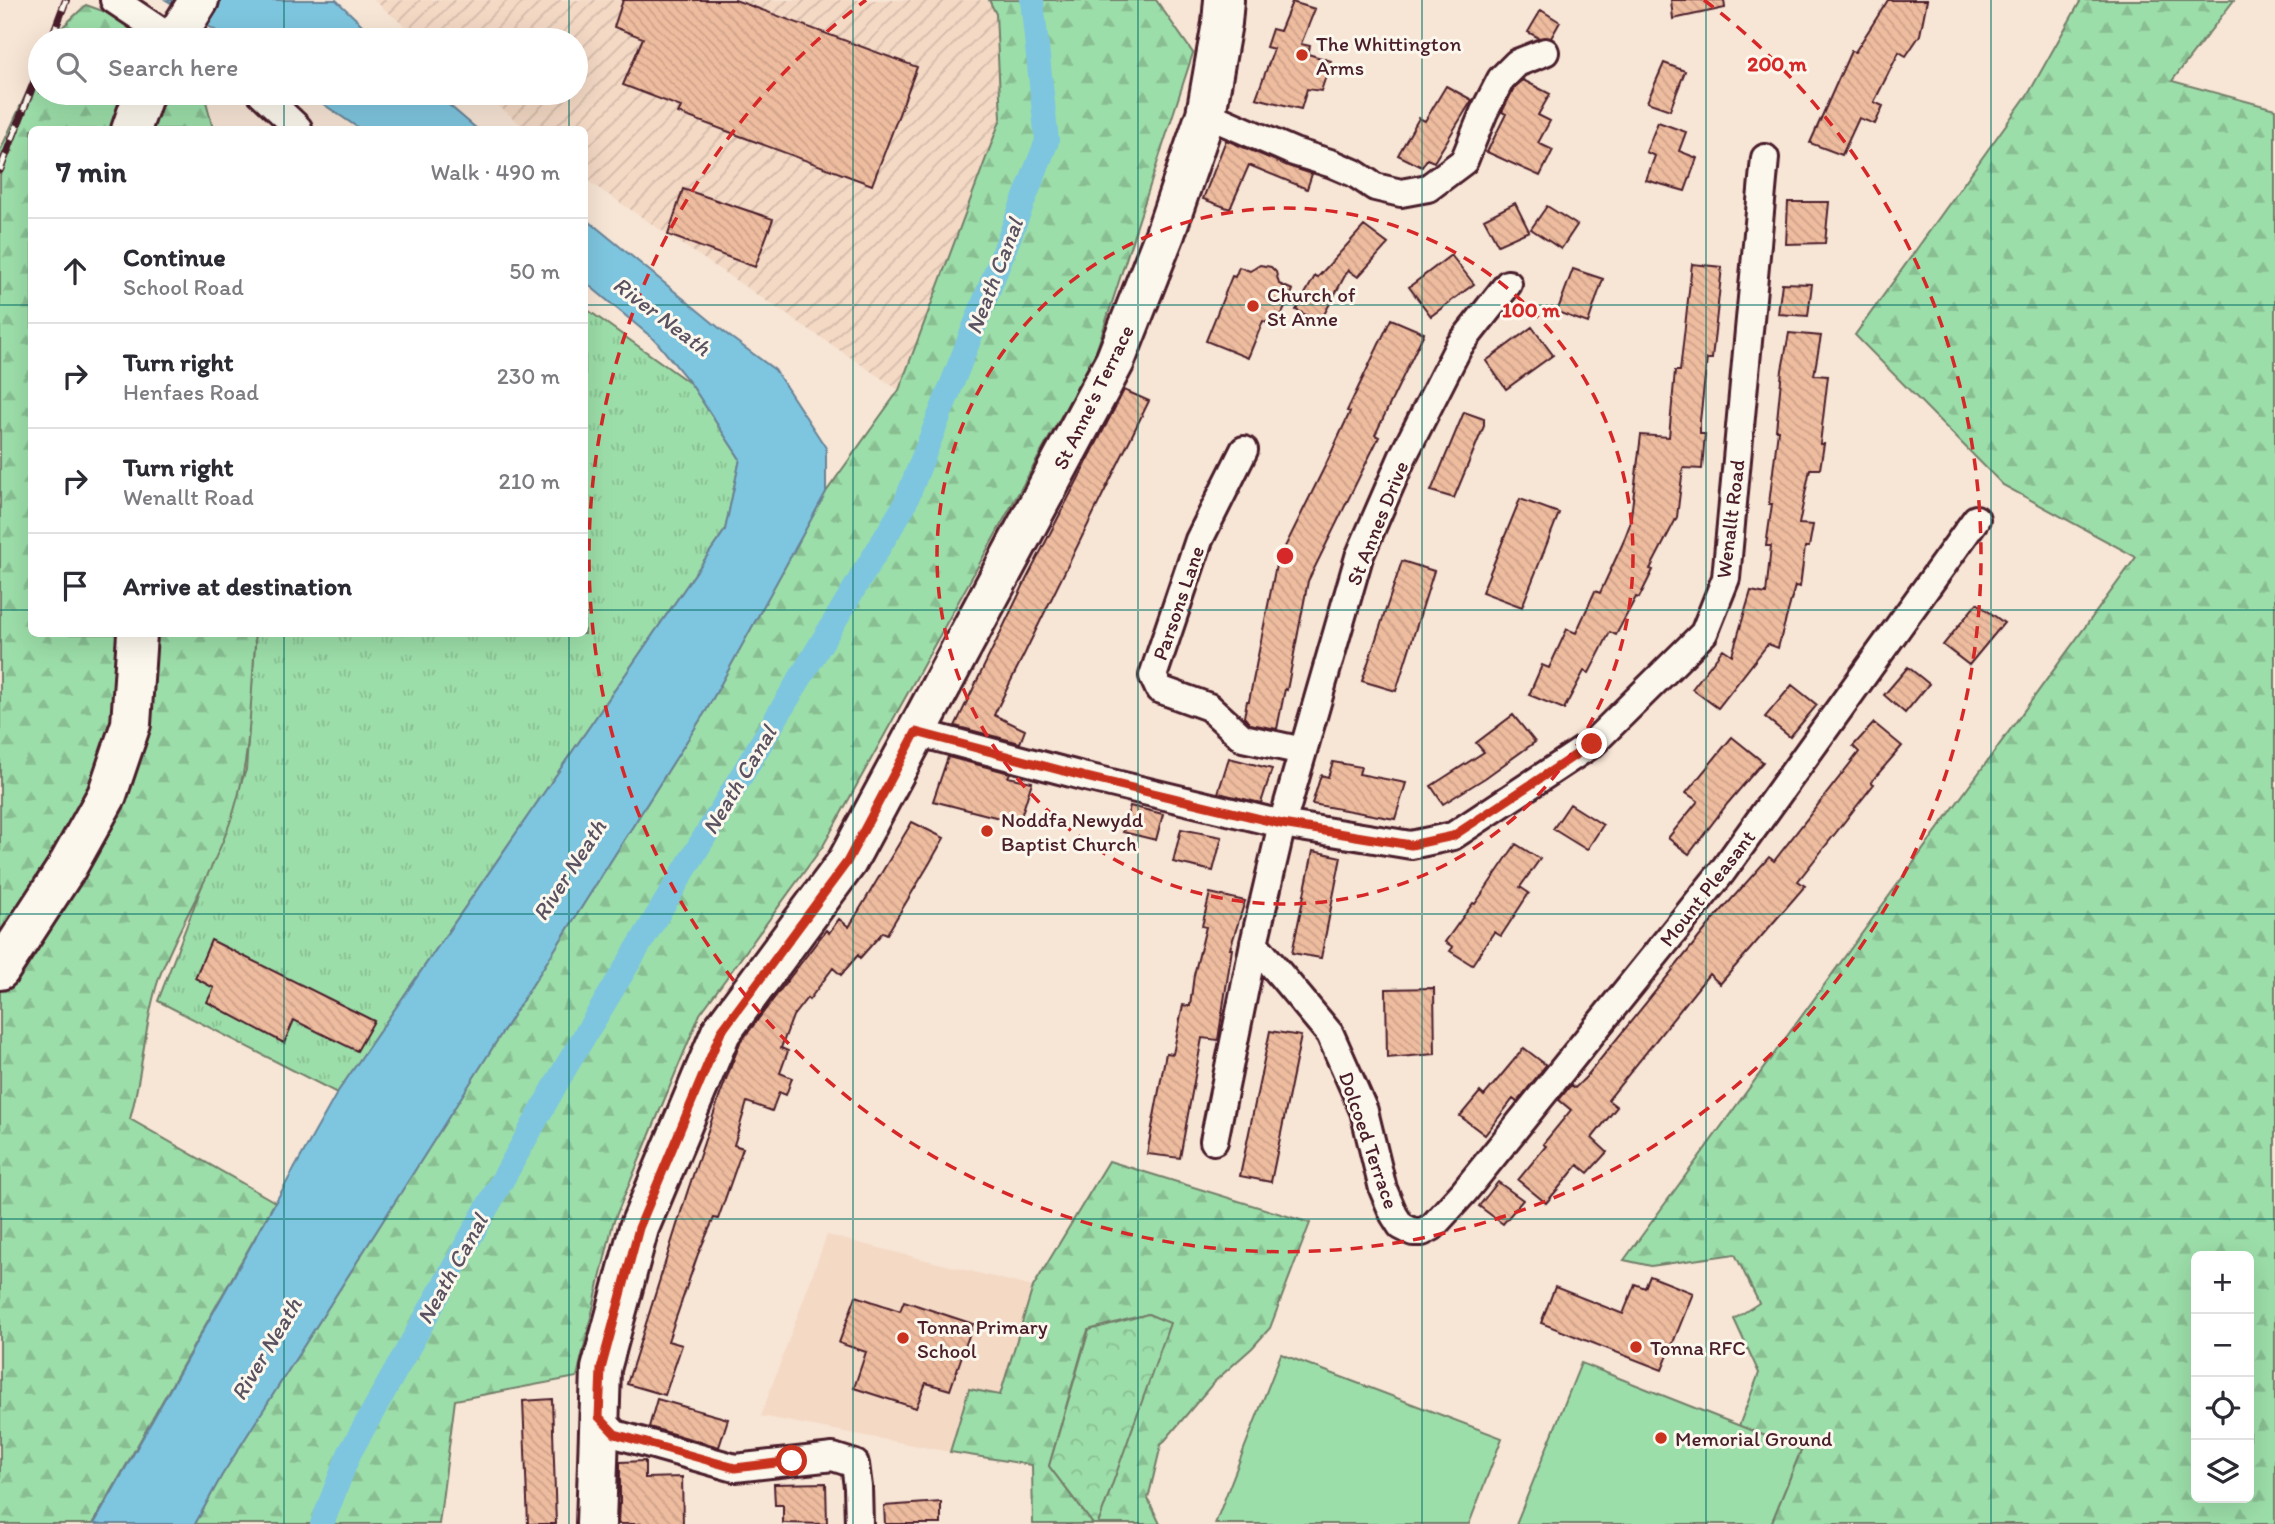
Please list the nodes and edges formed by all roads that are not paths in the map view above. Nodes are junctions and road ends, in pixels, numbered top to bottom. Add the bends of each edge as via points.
1 (114, 0) edge
2 (1224, 0) edge
3 (186, 20) edge
4 (1545, 52) dead end
5 (140, 105) edge
6 (274, 105) edge
7 (1206, 114) junction
8 (132, 126) edge
9 (296, 126) edge
10 (1765, 158) dead end
11 (1508, 284) dead end
12 (1244, 450) dead end
13 (1976, 519) dead end
14 (137, 637) edge
15 (916, 732) junction
16 (1303, 751) junction
17 (1282, 824) junction
18 (1254, 943) junction
19 (0, 970) edge
20 (1214, 1141) dead end
21 (1413, 1232) joint
22 (599, 1417) junction
23 (596, 1524) edge
24 (859, 1524) edge

1 - 3 street
2 - 7 main road, St Anne's Terrace
4 - 7 street via 1517,63 1501,79 1464,160 1428,188 1401,193 1375,187 1354,173
5 - 8 main road
6 - 9 street
7 - 15 main road, St Anne's Terrace via 1115,361
10 - 17 street, Wenallt Road via 1726,578 1704,633 1592,744 1453,836 1411,845
11 - 16 street, St Annes Drive via 1459,346 1364,544
12 - 16 street, Parsons Lane via 1199,540 1153,676 1159,689 1209,707 1243,738
13 - 21 street, Mount Pleasant via 1722,872 1464,1192 1432,1227
14 - 19 main road via 131,724 107,795
15 - 17 street, Wenallt Road
15 - 22 main road, St Anne's Terrace via 847,862 721,1032 639,1228 601,1369
16 - 17 street, St Annes Drive
17 - 18 street
18 - 20 street
18 - 21 street, Dolcoed Terrace via 1330,1034 1364,1111 1383,1189 1401,1226
22 - 23 main road, St Anne's Terrace
22 - 24 street via 615,1434 735,1468 833,1457 855,1464

